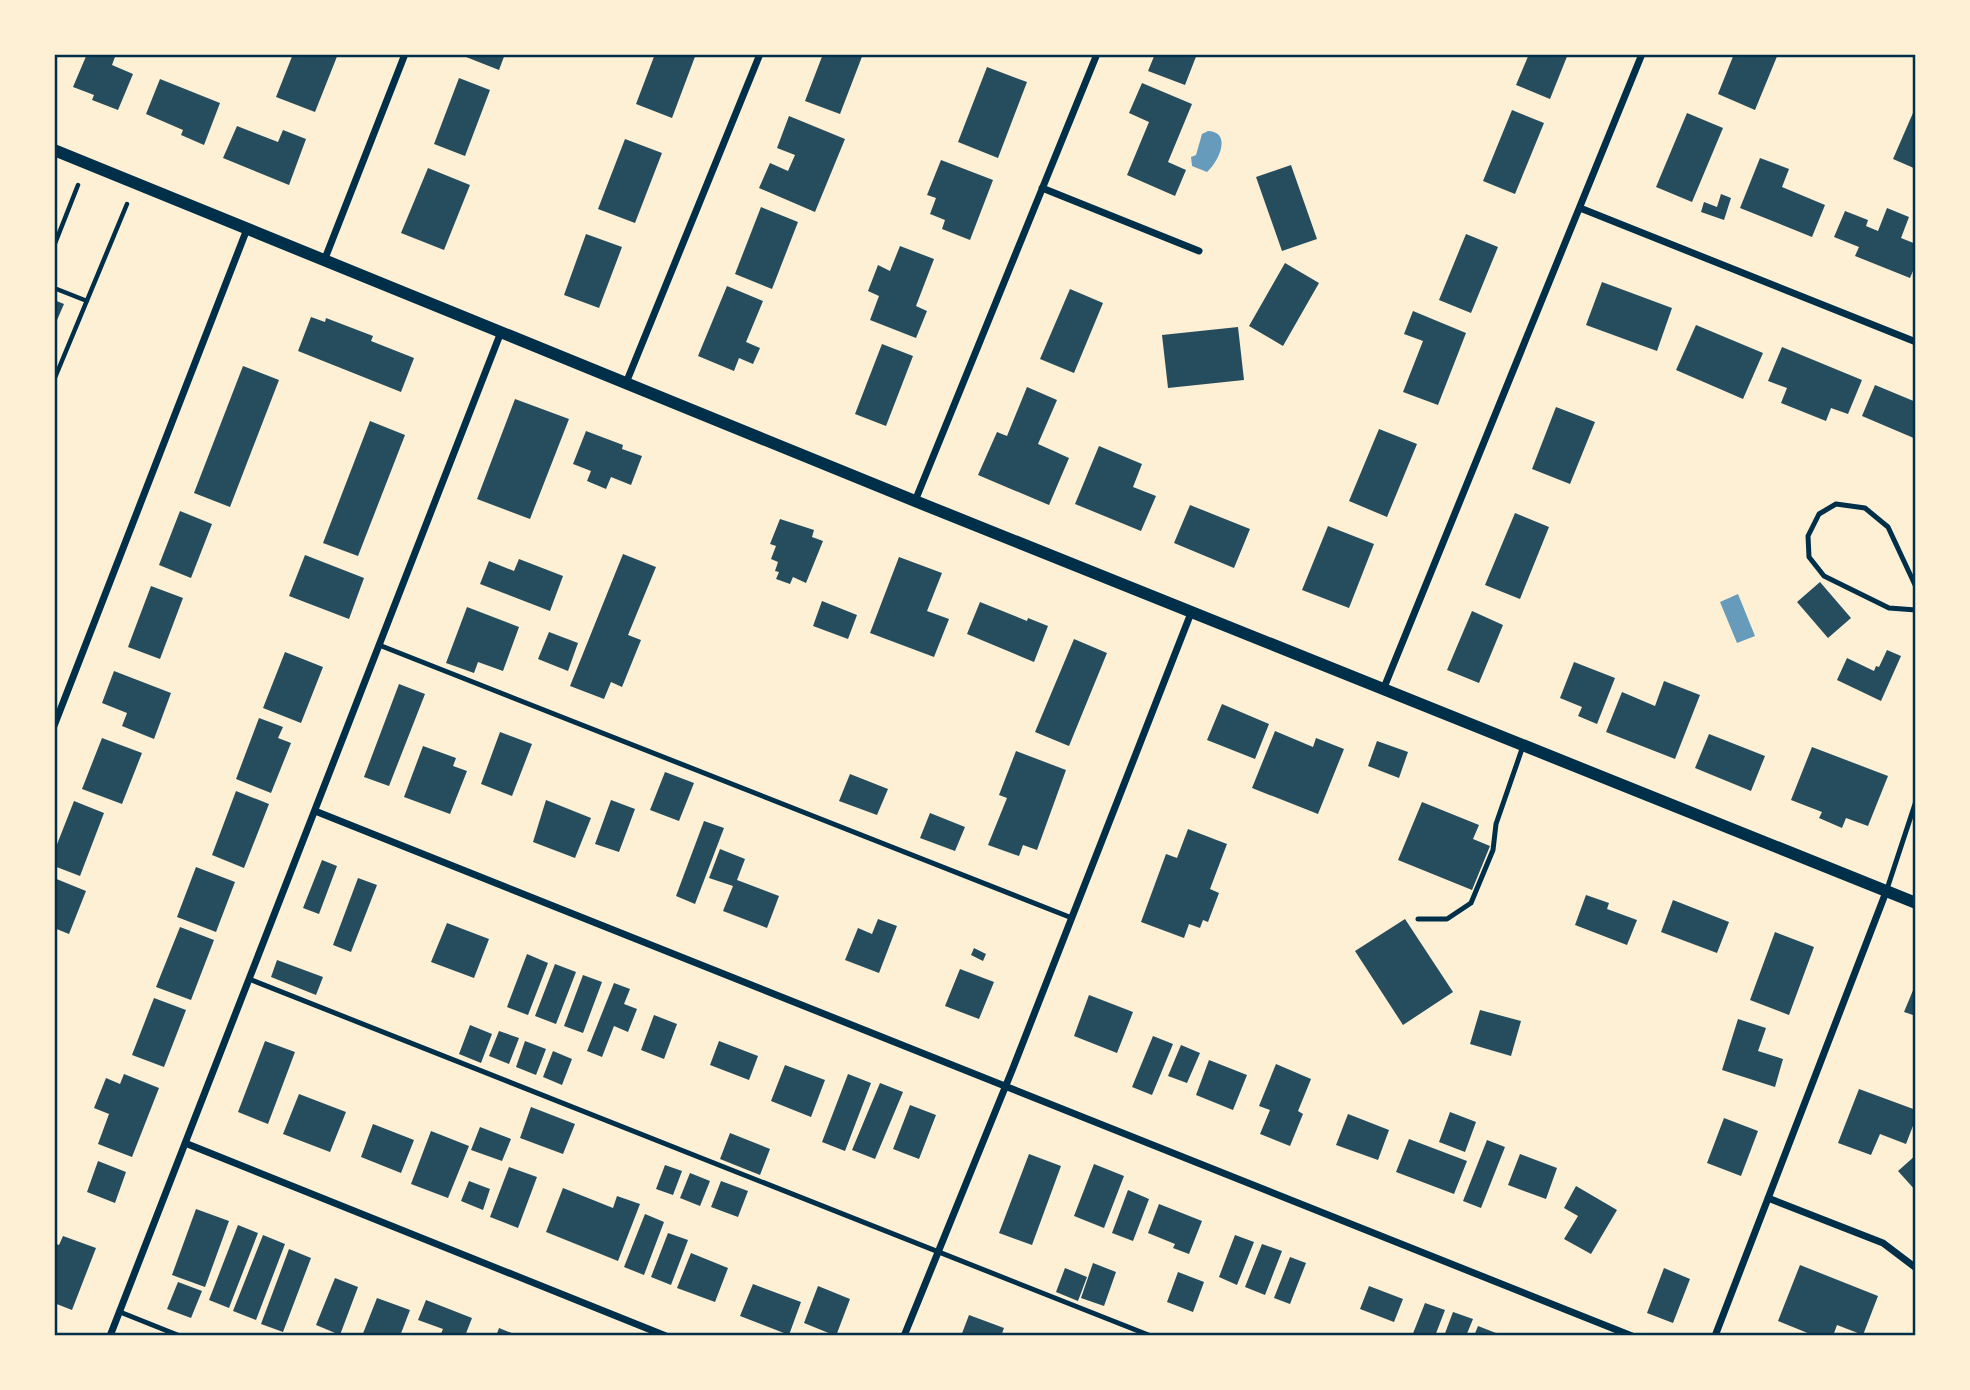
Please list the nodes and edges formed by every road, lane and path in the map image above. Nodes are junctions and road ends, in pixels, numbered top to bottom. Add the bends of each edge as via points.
1 (405, 54) edge
2 (760, 54) edge
3 (1097, 54) edge
4 (1642, 54) edge
5 (54, 150) edge
6 (78, 185) dead end
7 (1042, 188) junction
8 (127, 204) dead end
9 (1580, 208) junction
10 (54, 228) edge
11 (247, 229) junction
12 (60, 231) junction
13 (54, 246) edge
14 (1199, 251) dead end
15 (324, 261) junction
16 (54, 288) edge
17 (87, 301) junction
18 (501, 332) junction
19 (1916, 342) edge
20 (54, 380) edge
21 (626, 383) junction
22 (915, 502) junction
23 (1916, 587) edge
24 (1916, 610) edge
25 (1191, 613) junction
26 (379, 645) junction
27 (1383, 690) junction
28 (54, 726) edge
29 (1523, 746) junction
30 (1916, 802) edge
31 (314, 811) junction
32 (1886, 892) junction
33 (1916, 903) edge
34 (1072, 918) junction
35 (1418, 919) dead end
36 (249, 979) junction
37 (1006, 1086) junction
38 (185, 1143) junction
39 (1768, 1198) junction
40 (939, 1251) junction
41 (1916, 1268) edge
42 (120, 1312) junction
43 (110, 1336) edge
44 (180, 1336) edge
45 (666, 1336) edge
46 (904, 1336) edge
47 (1151, 1336) edge
48 (1632, 1336) edge
49 (1715, 1336) edge

1 - 15 street
2 - 21 street
3 - 7 street
4 - 9 street
5 - 11 street
6 - 12 path
7 - 14 street
7 - 22 street
8 - 17 path
9 - 19 street
9 - 27 street
10 - 12 path
11 - 15 street
11 - 28 street
12 - 13 path
15 - 18 street
16 - 17 path
17 - 20 path
18 - 21 street
18 - 26 street
21 - 22 street
22 - 25 street
23 - 24 lane via 1888,527 1866,508 1836,504 1819,514 1808,536 1809,557 1824,576 1889,608
25 - 27 street
25 - 34 street
26 - 31 street
26 - 34 lane
27 - 29 street
29 - 32 street
29 - 35 lane via 1496,824 1493,850 1471,903 1447,919
30 - 32 lane
31 - 36 street
31 - 37 street
32 - 33 street
32 - 39 street
34 - 37 street
36 - 38 street
36 - 40 lane
37 - 40 street
37 - 48 street
38 - 42 street
38 - 45 street
39 - 41 street via 1883,1243
39 - 49 street
40 - 46 street
40 - 47 lane
42 - 43 street
42 - 44 lane

